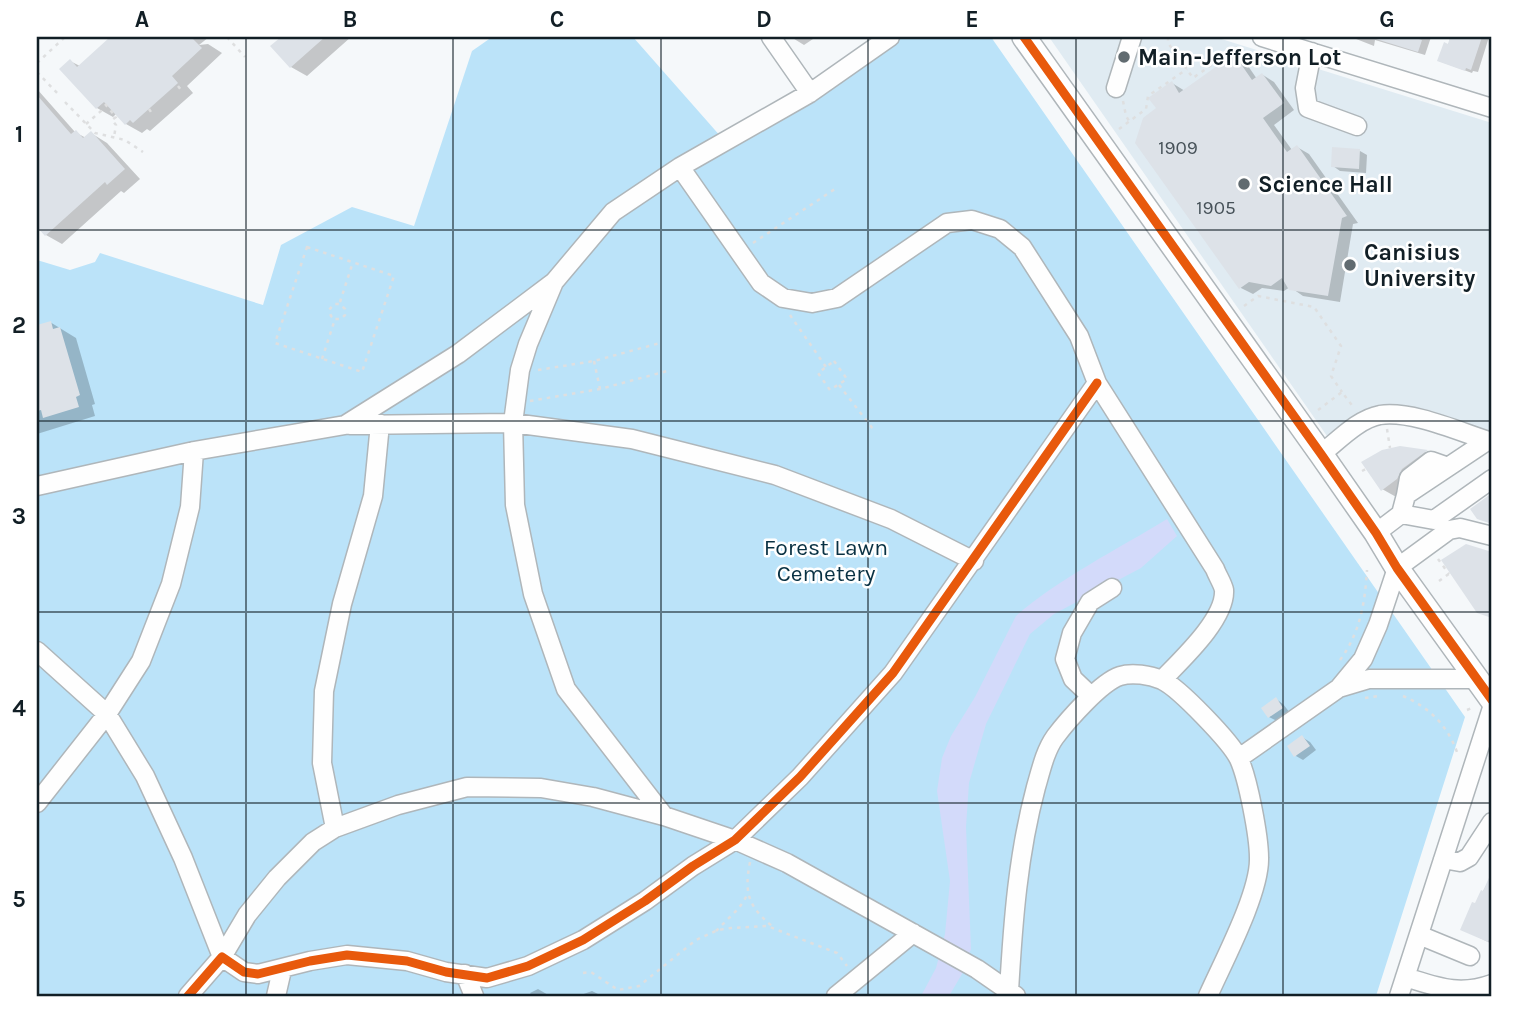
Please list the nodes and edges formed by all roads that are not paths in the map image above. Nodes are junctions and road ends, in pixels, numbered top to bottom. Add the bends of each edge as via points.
1 (771, 37) edge
2 (890, 37) edge
3 (1024, 37) edge
4 (1132, 37) edge
5 (1262, 37) edge
6 (1306, 46) edge
7 (810, 93) junction
8 (1119, 93) road end
9 (1491, 103) edge
10 (1357, 127) dead end
11 (680, 167) junction
12 (554, 282) junction
13 (1097, 383) junction
14 (513, 423) junction
15 (380, 424) junction
16 (345, 425) junction
17 (1490, 441) edge
18 (194, 451) junction
19 (1321, 454) junction
20 (1492, 479) edge
21 (37, 486) edge
22 (1401, 514) junction
23 (1376, 533) junction
24 (1492, 536) edge
25 (974, 561) junction
26 (1397, 568) junction
27 (1112, 588) dead end
28 (37, 651) edge
29 (1476, 679) junction
30 (1162, 680) junction
31 (1339, 688) junction
32 (1091, 696) junction
33 (1482, 704) edge
34 (1492, 708) edge
35 (107, 714) junction
36 (1238, 758) junction
37 (37, 803) edge
38 (664, 816) junction
39 (1492, 822) edge
40 (335, 828) junction
41 (735, 840) junction
42 (1443, 859) junction
43 (913, 933) junction
44 (1419, 936) junction
45 (1470, 956) dead end
46 (222, 957) junction
47 (282, 970) junction
48 (465, 974) junction
49 (1405, 977) junction
50 (1492, 984) edge
51 (1011, 995) edge
52 (188, 996) edge
53 (276, 996) edge
54 (474, 996) edge
55 (836, 996) edge
56 (1208, 996) edge
57 (1399, 996) edge

1 - 7 street
2 - 7 street
3 - 19 main road
4 - 8 street
5 - 6 street
6 - 9 street
6 - 10 street via 1308,108
7 - 11 street
11 - 12 street via 613,212
11 - 13 street via 761,283 783,298 812,303 837,298 947,223 972,220 1000,229 1022,247 1079,336
12 - 14 street via 520,370
12 - 16 street via 458,354
13 - 25 street
13 - 30 street via 1224,589 1218,613
14 - 15 street
14 - 25 street via 632,439 775,475 891,519
14 - 38 street via 515,505 533,594 566,689
15 - 16 street
15 - 40 street via 373,496 342,604 324,691 322,763
16 - 18 street
17 - 19 street via 1408,417 1380,415
17 - 22 street via 1406,495
18 - 21 street
18 - 35 street via 190,507 171,584 141,661
19 - 23 main road
20 - 22 street via 1434,520
22 - 23 street
23 - 26 main road
24 - 26 street via 1460,528 1449,530
25 - 41 street via 893,673 800,777
26 - 29 main road
26 - 31 street via 1363,659
27 - 32 street via 1090,602 1072,633 1065,659 1073,679
28 - 35 street
29 - 31 street via 1368,679
29 - 33 main road
30 - 32 street via 1120,676
30 - 36 street via 1175,688
31 - 36 street
32 - 51 street via 1054,739 1042,764 1025,827 1014,900
34 - 42 street
35 - 37 street
35 - 46 street via 145,776
36 - 56 street via 1259,859 1251,897
38 - 40 street via 541,788 467,787
38 - 41 street
39 - 42 street via 1465,860
40 - 46 street via 313,842 277,878
41 - 43 street via 787,863
41 - 48 street via 583,940 487,978
42 - 44 street
43 - 51 street
43 - 55 street
44 - 45 street
44 - 49 street
46 - 47 street via 244,972
46 - 52 street
47 - 48 street via 347,955 407,961
47 - 53 street
48 - 54 street
49 - 50 street via 1450,990 1477,990
49 - 57 street

